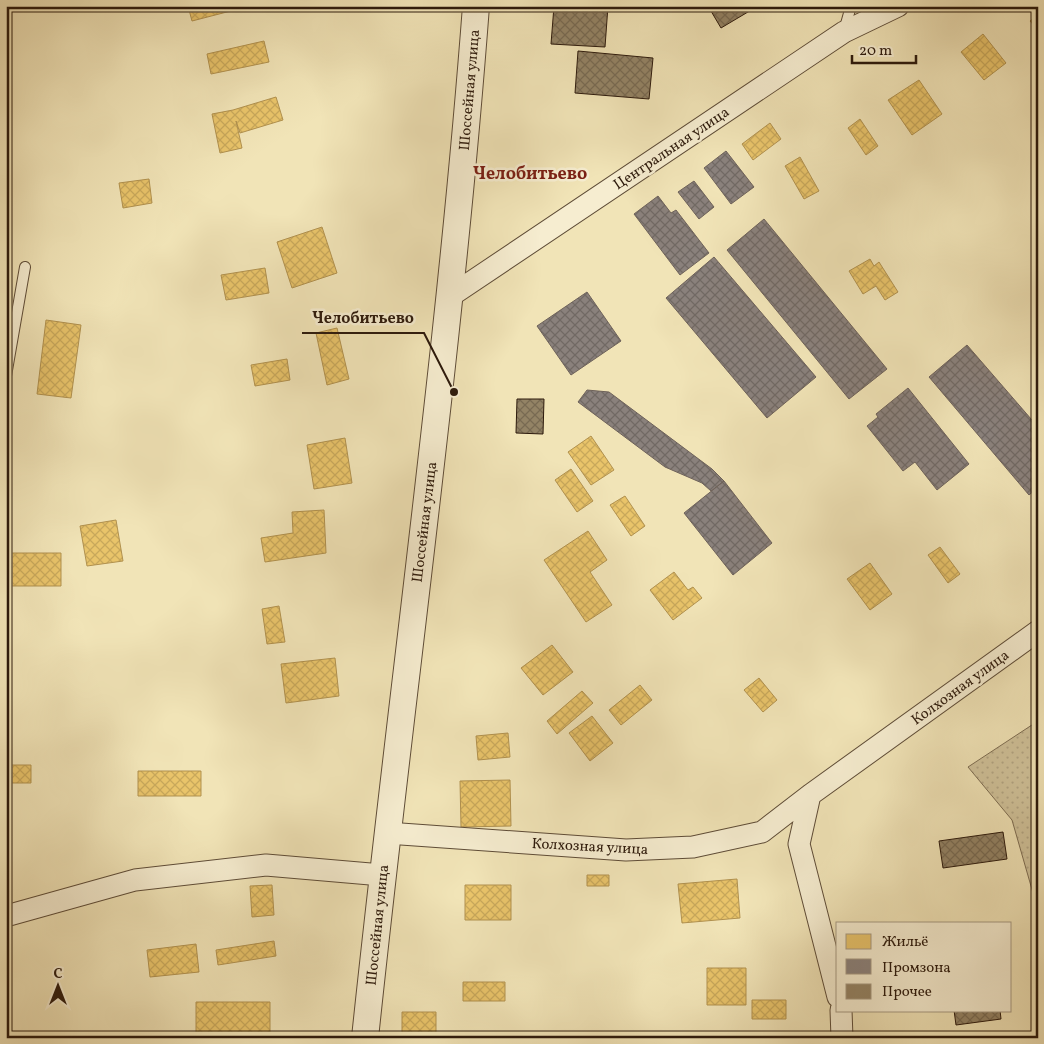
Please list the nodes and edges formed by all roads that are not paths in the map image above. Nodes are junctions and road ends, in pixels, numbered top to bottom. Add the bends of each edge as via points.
1 (476, 6) edge
2 (851, 6) edge
3 (898, 6) edge
4 (844, 32) junction
5 (25, 268) dead end
6 (449, 297) junction
7 (6, 376) edge
8 (1038, 631) edge
9 (810, 795) junction
10 (762, 832) junction
11 (386, 833) junction
12 (799, 844) junction
13 (382, 874) junction
14 (6, 916) edge
15 (836, 989) edge
16 (841, 1012) edge
17 (365, 1038) edge
18 (842, 1038) edge

1 - 6 street, Шоссейная улица
2 - 4 lane
3 - 4 street, Центральная улица
4 - 6 street, Центральная улица
5 - 7 lane
6 - 11 street, Шоссейная улица
8 - 9 street, Колхозная улица
9 - 10 street, Колхозная улица
9 - 12 street
10 - 11 street, Колхозная улица via 693,847 626,850
10 - 12 street
11 - 13 street, Шоссейная улица
12 - 15 street
13 - 14 street via 266,865 134,880
13 - 17 street, Шоссейная улица
16 - 18 street

